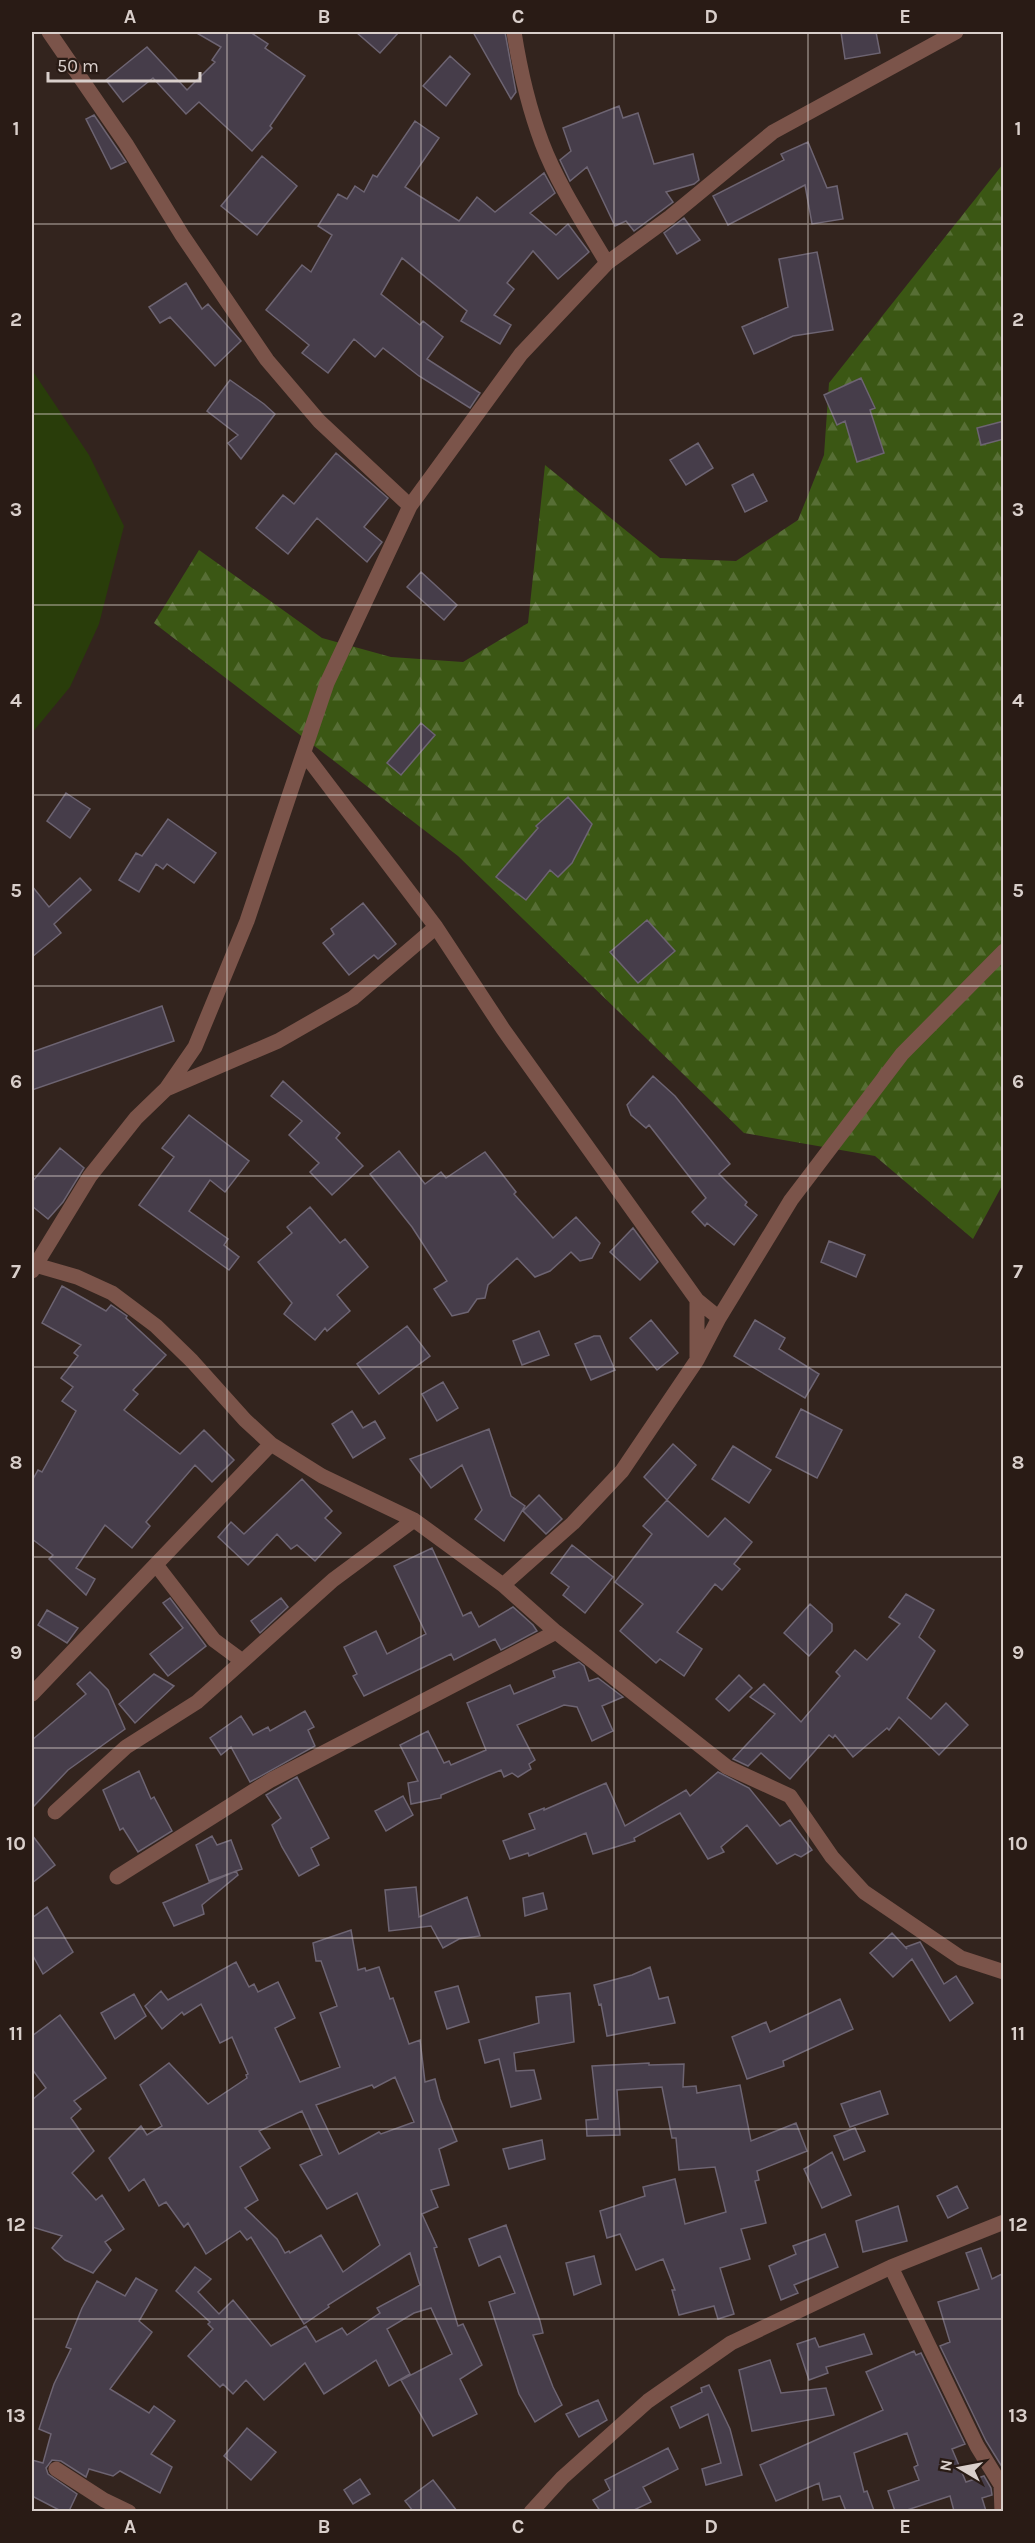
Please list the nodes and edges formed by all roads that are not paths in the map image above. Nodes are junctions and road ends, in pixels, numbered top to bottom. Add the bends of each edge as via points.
1 (49, 32) edge
2 (514, 32) edge
3 (956, 32) edge
4 (607, 263) junction
5 (410, 506) junction
6 (304, 753) junction
7 (435, 927) junction
8 (1004, 951) edge
9 (166, 1089) junction
10 (32, 1266) edge
11 (697, 1300) junction
12 (719, 1318) junction
13 (697, 1360) junction
14 (271, 1444) junction
15 (414, 1520) junction
16 (157, 1566) junction
17 (502, 1585) junction
18 (556, 1632) junction
19 (241, 1660) junction
20 (32, 1694) edge
21 (55, 1812) dead end
22 (117, 1876) dead end
23 (1004, 1972) edge
24 (1004, 2222) edge
25 (891, 2267) junction
26 (56, 2469) dead end
27 (129, 2511) edge
28 (531, 2511) edge
29 (1002, 2511) edge

1 - 5 street via 267,360 319,421
2 - 4 street via 521,79 542,143 565,193
3 - 4 street via 773,132
4 - 5 street via 521,354
5 - 6 street via 327,682
6 - 7 street
6 - 9 street via 234,953 195,1047
7 - 9 street via 353,998 278,1041
7 - 11 street
8 - 12 street via 902,1054 791,1200
9 - 10 street via 136,1118 90,1176
10 - 14 street via 77,1277 112,1293 156,1326
11 - 12 street
11 - 13 street
12 - 13 street
13 - 17 street via 622,1471 573,1523
14 - 15 street via 322,1476
14 - 16 street
15 - 17 street
15 - 19 street via 333,1580
16 - 19 street via 214,1640
16 - 20 street
17 - 18 street
18 - 22 street via 271,1780
18 - 23 street via 727,1767 790,1796 832,1857 880,1905 962,1958
19 - 21 street via 197,1702 126,1747
24 - 25 street
25 - 28 street via 731,2343 648,2401
25 - 29 street via 977,2446 1001,2486
26 - 27 street

